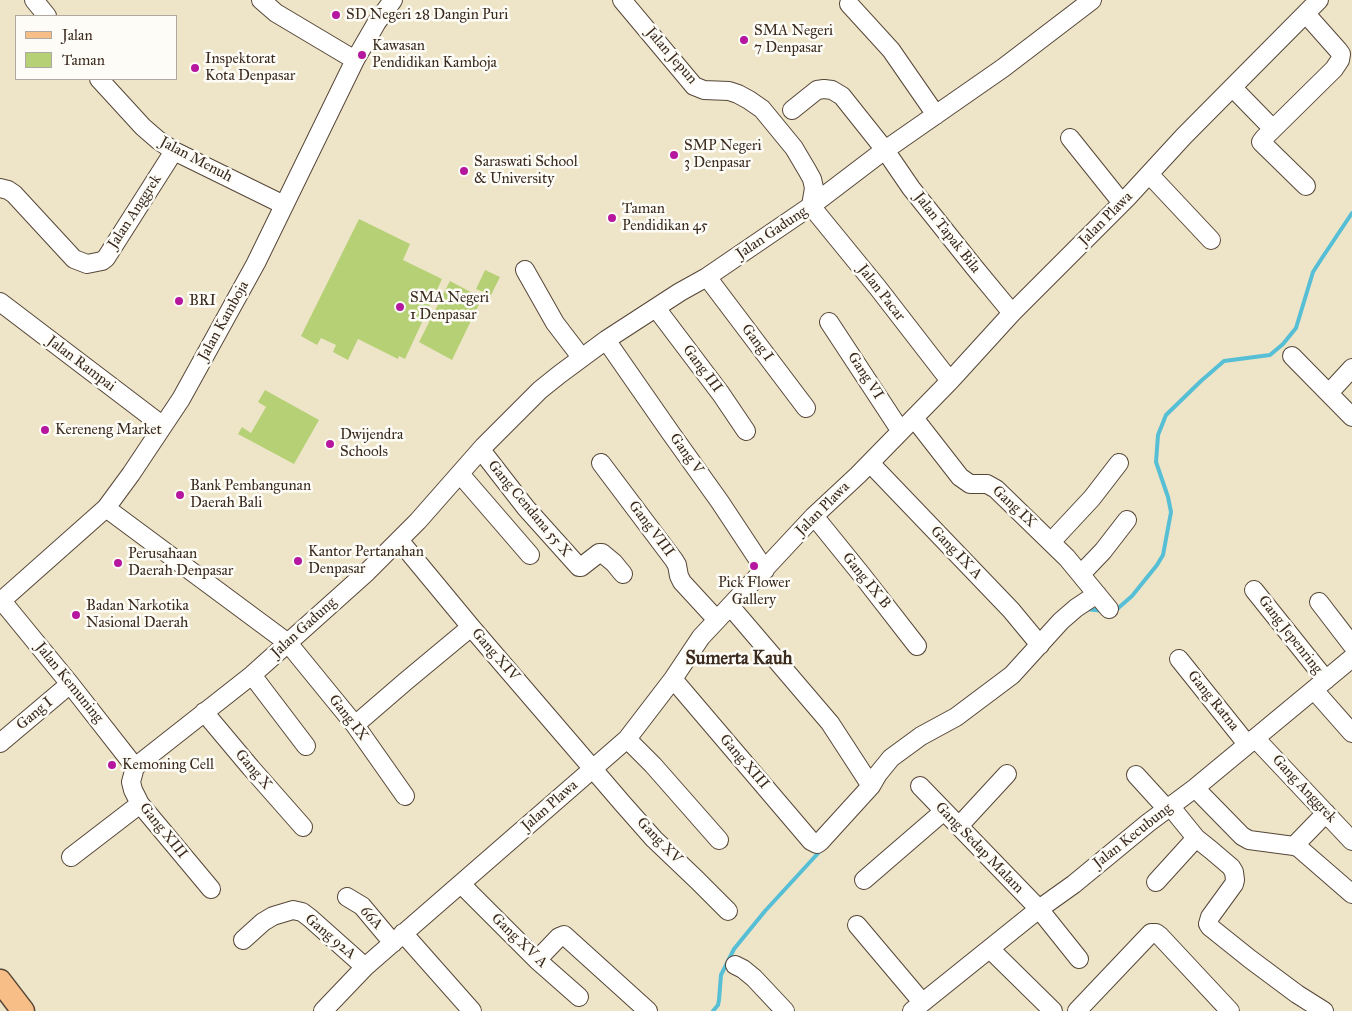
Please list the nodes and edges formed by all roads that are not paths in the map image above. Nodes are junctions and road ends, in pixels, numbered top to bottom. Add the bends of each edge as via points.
1 (34, 0) edge
2 (261, 0) edge
3 (393, 0) edge
4 (622, 0) edge
5 (1092, 0) edge
6 (1319, 0) edge
7 (849, 4) dead end
8 (1306, 14) junction
9 (46, 15) edge
10 (355, 60) junction
11 (100, 80) edge
12 (1232, 88) junction
13 (792, 110) dead end
14 (936, 115) junction
15 (1273, 129) junction
16 (1070, 138) dead end
17 (886, 150) junction
18 (174, 151) junction
19 (1149, 174) junction
20 (1306, 186) dead end
21 (0, 188) edge
22 (1122, 202) junction
23 (284, 205) junction
24 (812, 206) junction
25 (1211, 240) dead end
26 (525, 270) dead end
27 (707, 277) junction
28 (0, 302) edge
29 (656, 308) junction
30 (1012, 313) junction
31 (829, 322) dead end
32 (606, 340) junction
33 (1292, 356) dead end
34 (581, 357) junction
35 (1352, 368) edge
36 (950, 381) junction
37 (1329, 393) junction
38 (806, 408) dead end
39 (914, 418) junction
40 (1352, 418) edge
41 (163, 426) junction
42 (746, 430) dead end
43 (900, 430) junction
44 (481, 450) junction
45 (601, 463) dead end
46 (870, 463) junction
47 (1119, 463) dead end
48 (460, 474) junction
49 (106, 508) junction
50 (814, 516) junction
51 (1127, 520) dead end
52 (399, 540) junction
53 (1051, 542) junction
54 (530, 555) dead end
55 (765, 570) junction
56 (623, 574) dead end
57 (1081, 574) junction
58 (1254, 590) dead end
59 (1097, 594) junction
60 (1, 602) edge
61 (1319, 602) dead end
62 (730, 606) junction
63 (1110, 609) dead end
64 (717, 620) junction
65 (471, 627) junction
66 (288, 643) junction
67 (1040, 644) junction
68 (1352, 645) edge
69 (917, 646) dead end
70 (1352, 658) edge
71 (1179, 659) dead end
72 (252, 675) junction
73 (673, 679) junction
74 (70, 684) junction
75 (1320, 685) junction
76 (204, 712) junction
77 (355, 725) junction
78 (1352, 733) edge
79 (627, 739) junction
80 (1251, 741) junction
81 (0, 743) edge
82 (306, 746) dead end
83 (135, 767) junction
84 (592, 768) junction
85 (1007, 774) dead end
86 (1136, 775) dead end
87 (870, 786) junction
88 (920, 786) dead end
89 (1195, 788) junction
90 (405, 796) dead end
91 (140, 804) junction
92 (1168, 808) junction
93 (944, 811) junction
94 (1326, 813) junction
95 (959, 826) junction
96 (303, 827) dead end
97 (1196, 838) junction
98 (719, 840) dead end
99 (1352, 841) edge
100 (1294, 846) junction
101 (71, 857) dead end
102 (864, 880) dead end
103 (1156, 882) dead end
104 (461, 884) junction
105 (211, 889) dead end
106 (1352, 894) edge
107 (347, 897) dead end
108 (1039, 909) junction
109 (728, 911) dead end
110 (858, 924) dead end
111 (398, 938) junction
112 (243, 940) dead end
113 (990, 949) junction
114 (537, 960) junction
115 (1079, 960) dead end
116 (735, 966) dead end
117 (366, 967) junction
118 (0, 981) edge
119 (579, 997) dead end
120 (917, 1007) edge
121 (21, 1010) edge
122 (324, 1011) edge
123 (472, 1011) edge
124 (648, 1011) edge
125 (785, 1011) edge
126 (1054, 1011) edge
127 (1077, 1011) edge
128 (1230, 1011) edge
129 (1324, 1011) edge

1 - 9 street
2 - 10 street via 276,13
3 - 10 street, Jalan Kamboja
4 - 24 street, Jalan Jepun via 694,86 738,94 762,109 794,148 807,170 814,188
5 - 14 street, Jalan Gadung
6 - 8 street, Jalan Plawa
7 - 14 street via 891,50
8 - 12 street, Jalan Plawa
8 - 15 street via 1341,54 1340,60
10 - 23 street, Jalan Kamboja
11 - 18 street, Jalan Menuh via 143,127
12 - 15 street
12 - 19 street, Jalan Plawa
13 - 17 street, Jalan Tapak Bila via 817,90 832,90 842,96
14 - 17 street, Jalan Gadung
15 - 20 street via 1261,142
16 - 22 street
17 - 24 street, Jalan Gadung
17 - 30 street, Jalan Tapak Bila via 911,188
18 - 21 street, Jalan Anggrek via 102,261 87,264 74,259 14,194
18 - 23 street, Jalan Menuh
19 - 22 street, Jalan Plawa
19 - 25 street
22 - 30 street, Jalan Plawa
23 - 41 street, Jalan Kamboja via 220,330
24 - 27 street, Jalan Gadung
24 - 36 street, Jalan Pacar
26 - 34 street via 555,323
27 - 29 street, Jalan Gadung
27 - 38 street, Gang I
28 - 41 street, Jalan Rampai
29 - 32 street, Jalan Gadung
29 - 42 street, Gang III
30 - 36 street, Jalan Plawa
31 - 43 street, Gang VI
32 - 34 street, Jalan Gadung
32 - 55 street, Gang V
33 - 37 street
34 - 44 street, Jalan Gadung via 540,390
35 - 37 street
36 - 39 street, Jalan Plawa
37 - 40 street
39 - 43 street, Jalan Plawa
39 - 53 street, Gang IX via 960,478 970,484 992,486
41 - 49 street, Jalan Kamboja
43 - 46 street, Jalan Plawa
44 - 48 street, Jalan Gadung
44 - 56 street, Gang Cendana 55 X via 526,508 579,567 602,553
45 - 64 street, Gang VIII via 674,560 682,582
46 - 50 street, Jalan Plawa
46 - 67 street, Gang IX A
47 - 53 street
48 - 52 street, Jalan Gadung
48 - 54 street
49 - 60 street, Jalan Kamboja
49 - 66 street, Gang IX
50 - 55 street, Jalan Plawa
50 - 69 street, Gang IX B
51 - 57 street
52 - 65 street, Gang XIV
52 - 66 street, Jalan Gadung
53 - 57 street, Gang IX
55 - 62 street, Jalan Plawa
57 - 59 street, Gang IX
58 - 75 street, Gang Jepenring
59 - 63 street, Gang IX
59 - 67 street via 1061,621
60 - 74 street, Jalan Kemuning
61 - 68 street
62 - 64 street, Jalan Plawa
62 - 87 street via 830,723
64 - 73 street, Jalan Plawa via 701,637
65 - 77 street
65 - 84 street, Gang XIV
66 - 72 street, Jalan Gadung
66 - 77 street, Gang IX
67 - 87 street via 1012,675 956,717 921,736 891,758
70 - 75 street, Jalan Kecubung
71 - 80 street, Gang Ratna
72 - 76 street, Jalan Gadung
72 - 82 street
73 - 79 street, Jalan Plawa
73 - 87 street, Gang XIII via 811,841 817,844
74 - 81 street, Gang I
74 - 83 street, Jalan Kemuning
75 - 78 street, Gang Jepenring
75 - 80 street, Jalan Kecubung
76 - 83 street, Jalan Gadung
76 - 96 street, Gang X
77 - 90 street, Gang IX
79 - 84 street, Jalan Plawa
79 - 98 street
80 - 89 street, Jalan Kecubung
80 - 94 street, Gang Anggrek
83 - 91 street, Gang XIII via 131,782
84 - 104 street, Jalan Plawa
84 - 109 street, Gang XV via 654,839
85 - 95 street
86 - 92 street
88 - 93 street, Gang Sedap Malam
89 - 92 street, Jalan Kecubung
89 - 100 street via 1242,836 1249,840
91 - 101 street
91 - 105 street, Gang XIII
92 - 97 street
92 - 108 street, Jalan Kecubung
93 - 95 street, Gang Sedap Malam
93 - 102 street
94 - 99 street, Gang Anggrek
94 - 100 street
95 - 108 street, Gang Sedap Malam
97 - 103 street
97 - 129 street via 1231,867 1235,876 1234,884 1208,924 1250,959
100 - 106 street
104 - 111 street, Jalan Plawa
104 - 114 street, Gang XV A
107 - 111 street, 66A
108 - 113 street, Jalan Kecubung
108 - 115 street, Gang Sedap Malam
110 - 120 street
111 - 117 street, Jalan Plawa
111 - 123 street, 66A
112 - 117 street, Gang 92A via 273,916 293,910 310,918
113 - 120 street, Jalan Kecubung
113 - 126 street
114 - 119 street, Gang XV A
114 - 124 street via 558,937 564,935
116 - 125 street via 754,978
117 - 122 street, Jalan Plawa
118 - 121 main road
127 - 128 street via 1151,933 1160,936

